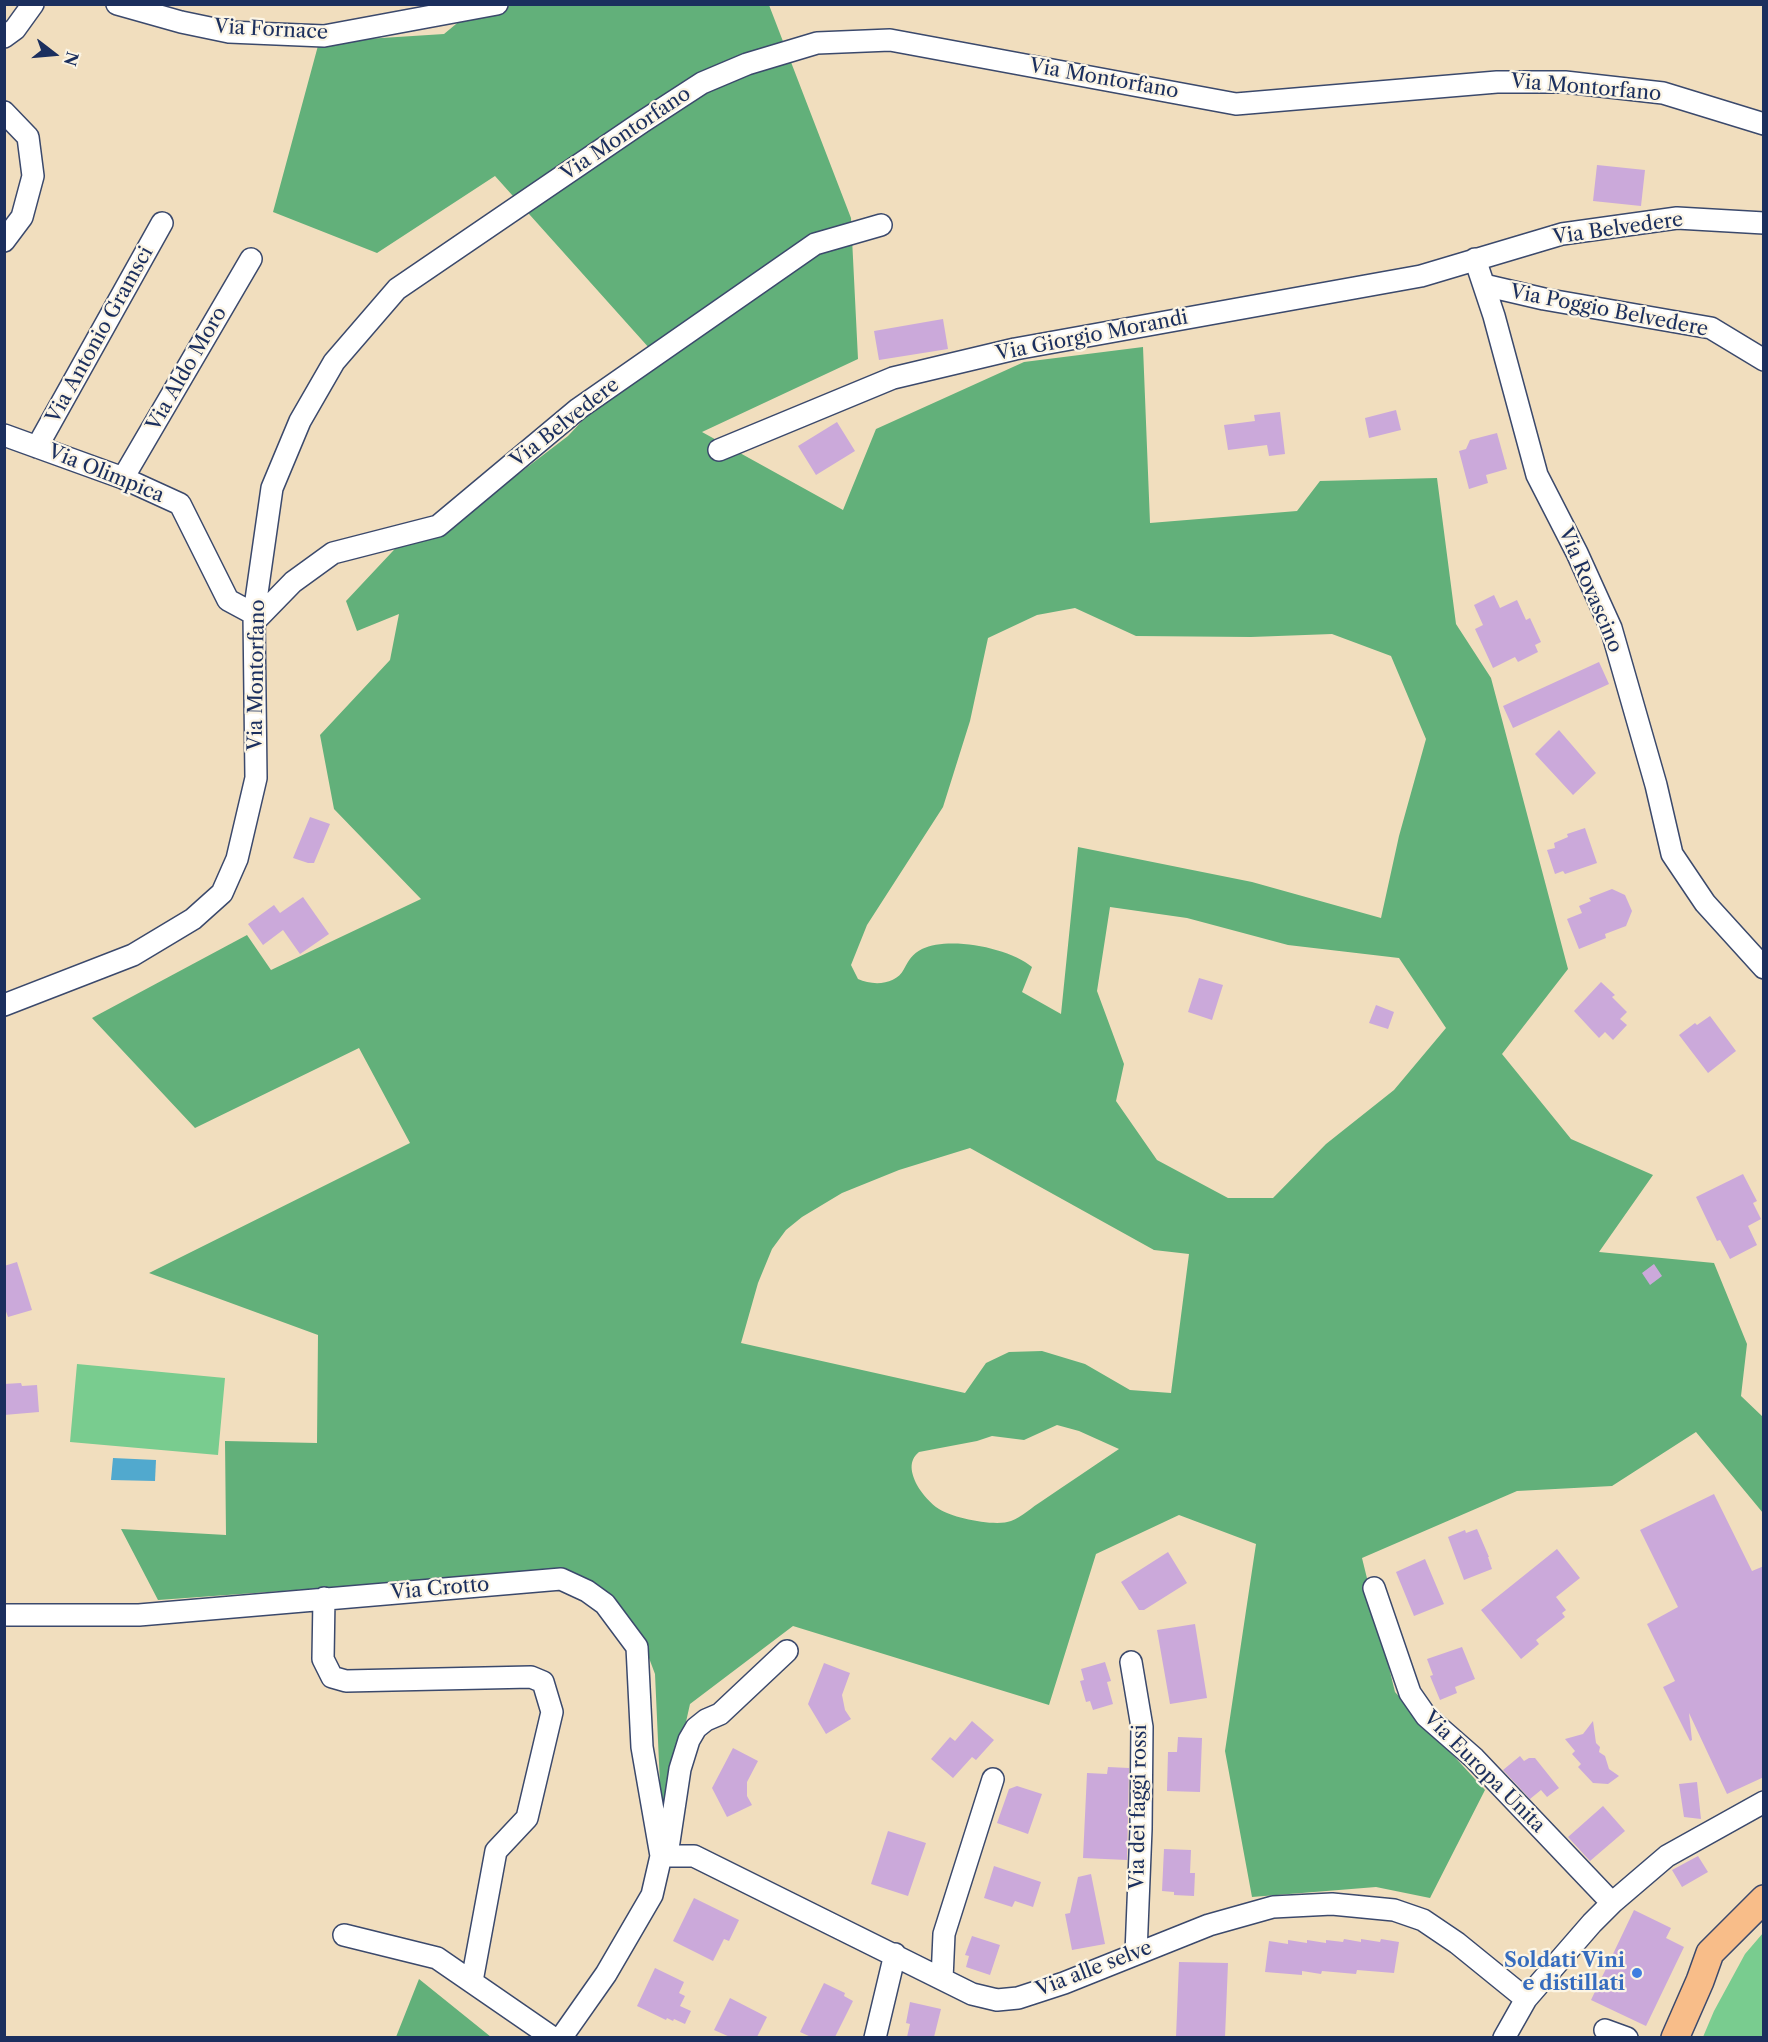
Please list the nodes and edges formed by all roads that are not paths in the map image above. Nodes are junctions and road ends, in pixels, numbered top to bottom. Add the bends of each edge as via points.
1 (33, 4) edge
2 (117, 4) edge
3 (496, 4) edge
4 (4, 37) edge
5 (4, 112) edge
6 (1764, 124) edge
7 (162, 223) dead end
8 (1764, 223) edge
9 (880, 225) dead end
10 (4, 241) edge
11 (251, 259) dead end
12 (1475, 260) junction
13 (1484, 285) junction
14 (1764, 360) edge
15 (4, 435) edge
16 (37, 447) junction
17 (719, 450) dead end
18 (123, 478) junction
19 (254, 618) junction
20 (1764, 968) edge
21 (4, 1005) edge
22 (1374, 1588) dead end
23 (324, 1598) junction
24 (4, 1616) edge
25 (787, 1651) dead end
26 (1131, 1662) dead end
27 (993, 1779) dead end
28 (1764, 1802) edge
29 (661, 1856) junction
30 (1764, 1899) edge
31 (1612, 1903) junction
32 (344, 1935) dead end
33 (1136, 1953) junction
34 (895, 1954) junction
35 (942, 1979) junction
36 (472, 1982) junction
37 (1526, 1999) junction
38 (1605, 2030) dead end
39 (553, 2037) edge
40 (561, 2037) edge
41 (875, 2037) edge
42 (1504, 2037) edge
43 (1627, 2037) edge
44 (1675, 2037) edge

1 - 4 street
2 - 3 street, Via Fornace via 229,32 324,36
5 - 10 street via 28,137 33,176 22,217
6 - 19 street, Via Montorfano via 1663,93 1565,82 1497,81 1236,104 890,40 817,44 747,64 702,83 397,289 334,362 300,422 272,488
7 - 16 street, Via Antonio Gramsci
8 - 12 street, Via Belvedere via 1677,218 1562,234
9 - 19 street, Via Belvedere via 815,244 578,409 438,526 333,553 293,582
11 - 18 street, Via Aldo Moro
12 - 13 street, Via Rovascino
12 - 17 street, Via Giorgio Morandi via 1421,276 1015,349 893,378
13 - 14 street, Via Poggio Belvedere via 1711,328
13 - 20 street, Via Rovascino via 1536,475 1611,628 1672,854 1705,903
15 - 16 street, Via Olimpica
16 - 18 street, Via Olimpica
18 - 19 street, Via Olimpica via 180,504 228,600
19 - 21 street, Via Montorfano via 256,778 237,859 222,893 193,919 133,955
22 - 31 street, Via Europa Unita via 1410,1693 1426,1716 1474,1758
23 - 24 street, Via Crotto via 139,1615
23 - 29 street, Via Crotto via 561,1579 605,1604 637,1647 642,1747
23 - 36 street via 324,1659 332,1677 346,1681 531,1677 543,1682 552,1712 527,1818 496,1851
25 - 29 street via 720,1714 696,1728 680,1769 669,1842
26 - 33 street, Via dei faggi rossi via 1142,1726
27 - 35 street via 944,1934
28 - 31 street via 1667,1856
29 - 34 street, Via alle selve via 694,1856
29 - 40 street via 652,1895 606,1974
30 - 44 main road via 1710,1953
31 - 37 street
32 - 36 street via 437,1958
33 - 35 street, Via alle selve via 1018,1998 997,2000 980,1996
33 - 37 street, Via alle selve via 1209,1925 1273,1907 1332,1904 1394,1910 1423,1920
34 - 35 street, Via alle selve
34 - 41 street
36 - 39 street
37 - 42 street
38 - 43 street

